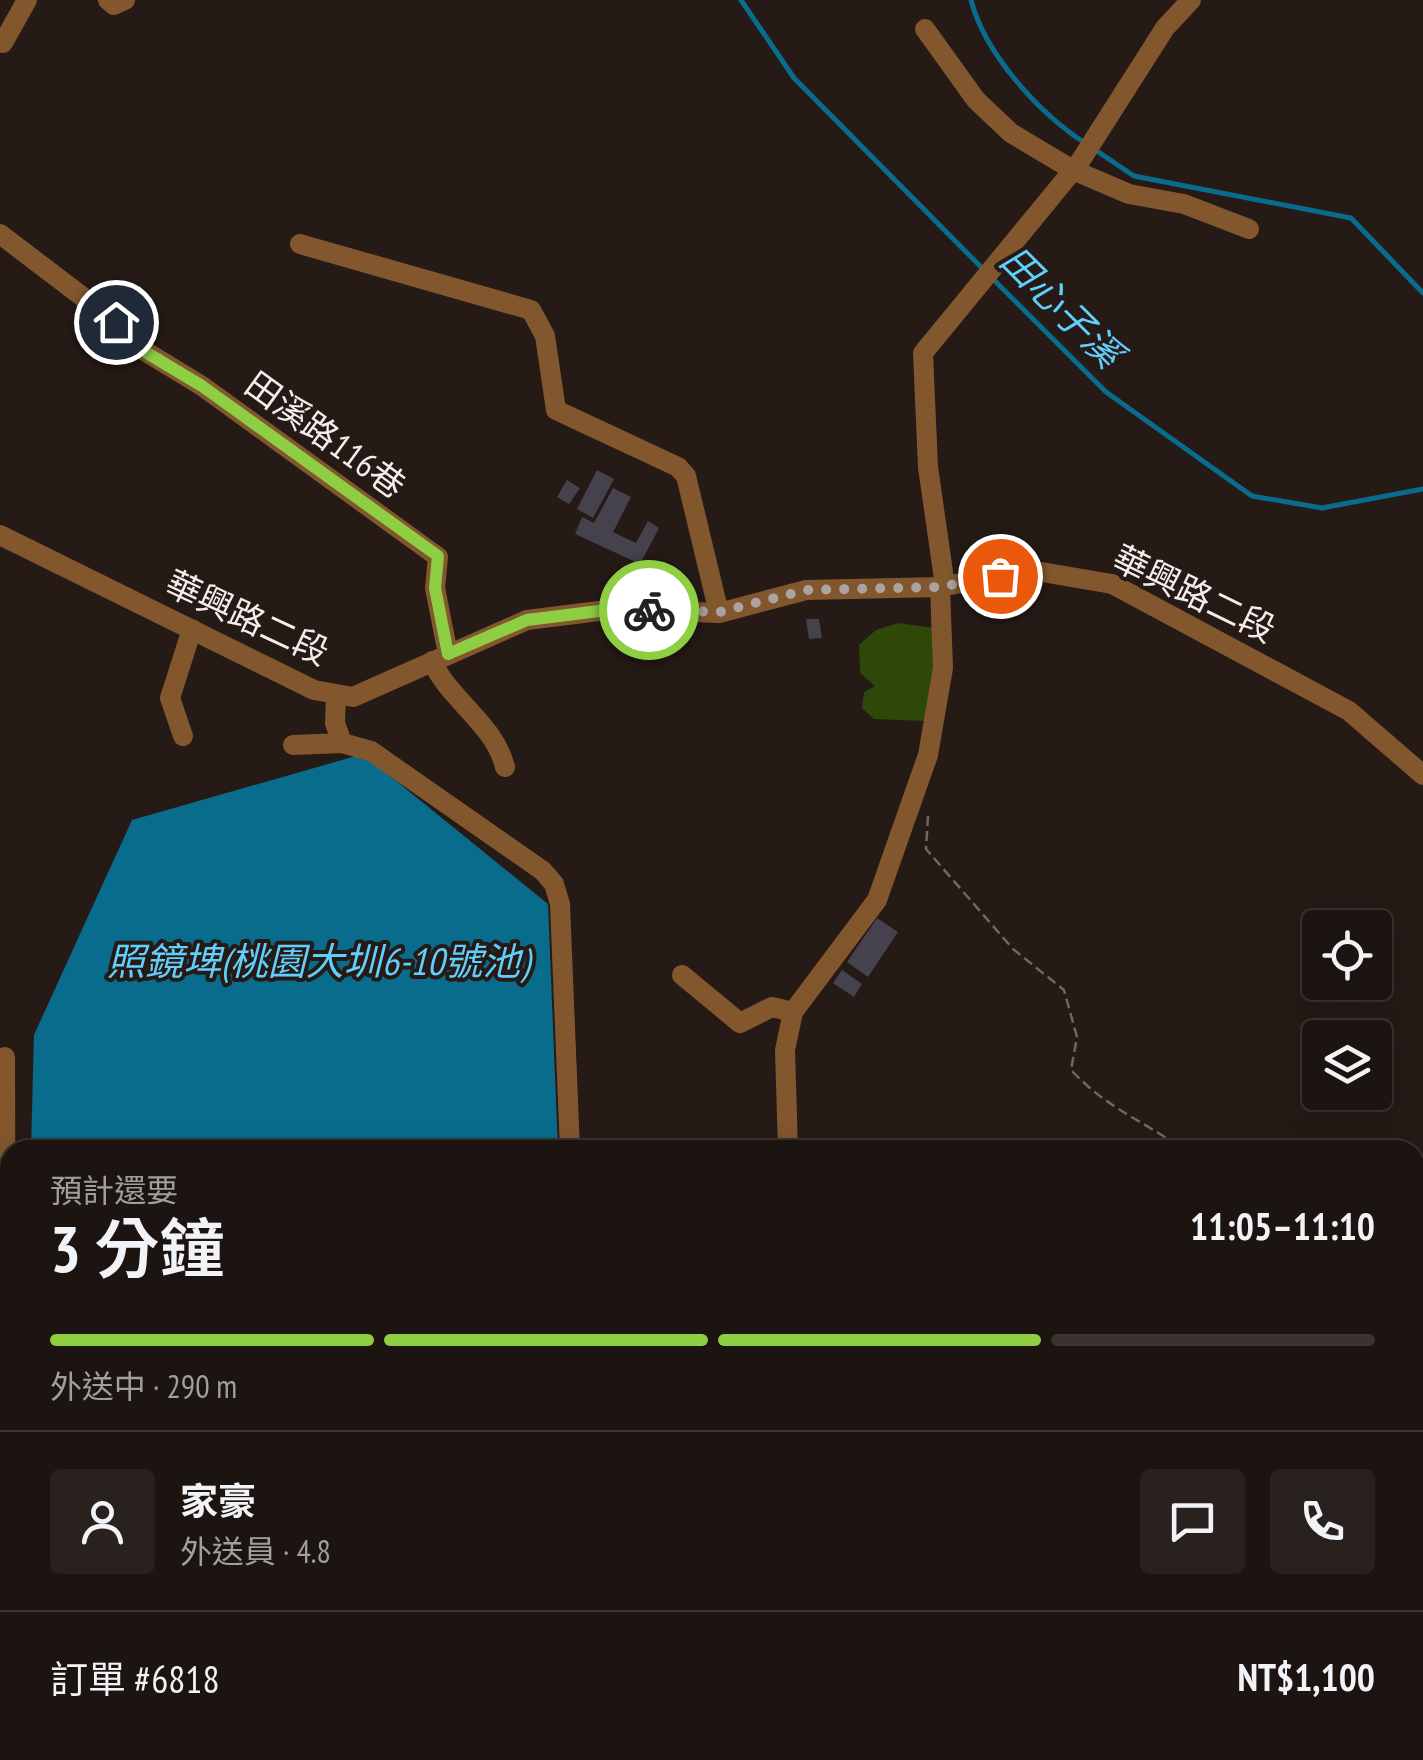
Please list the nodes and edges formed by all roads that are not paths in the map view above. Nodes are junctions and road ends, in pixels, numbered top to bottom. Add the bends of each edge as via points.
1 (27, 0) edge
2 (108, 0) edge
3 (125, 0) edge
4 (1191, 0) edge
5 (925, 29) dead end
6 (1, 44) edge
7 (1078, 163) junction
8 (1249, 229) dead end
9 (0, 234) edge
10 (300, 244) dead end
11 (0, 534) edge
12 (940, 587) junction
13 (720, 612) junction
14 (192, 630) junction
15 (440, 658) junction
16 (336, 694) junction
17 (184, 736) dead end
18 (342, 743) junction
19 (293, 745) dead end
20 (505, 767) dead end
21 (1423, 775) edge
22 (682, 975) dead end
23 (793, 1012) junction
24 (5, 1057) dead end
25 (5, 1140) edge
26 (570, 1140) edge
27 (788, 1140) edge

1 - 6 street
2 - 3 street
4 - 7 street via 1165,28
5 - 7 street via 1011,133
7 - 8 street via 1129,194 1184,204
7 - 12 street via 923,352
9 - 15 street, 田溪路116巷 via 116,322 142,350 438,556
10 - 13 street via 530,310 545,336 556,410 686,476
11 - 14 street, 華興路二段
12 - 13 street, 華興路二段 via 806,590
12 - 21 street, 華興路二段 via 1030,570 1112,584 1350,711
12 - 23 street via 944,668 928,755 877,900
13 - 15 street, 華興路二段 via 615,609 527,620
14 - 16 street, 華興路二段 via 314,690
14 - 17 street via 170,698
15 - 16 street, 華興路二段 via 352,697
15 - 20 street via 442,683 484,727
16 - 18 street
18 - 19 street
18 - 26 street via 371,751 554,884
22 - 23 street via 740,1023 772,1007
23 - 27 street via 785,1050
24 - 25 street

